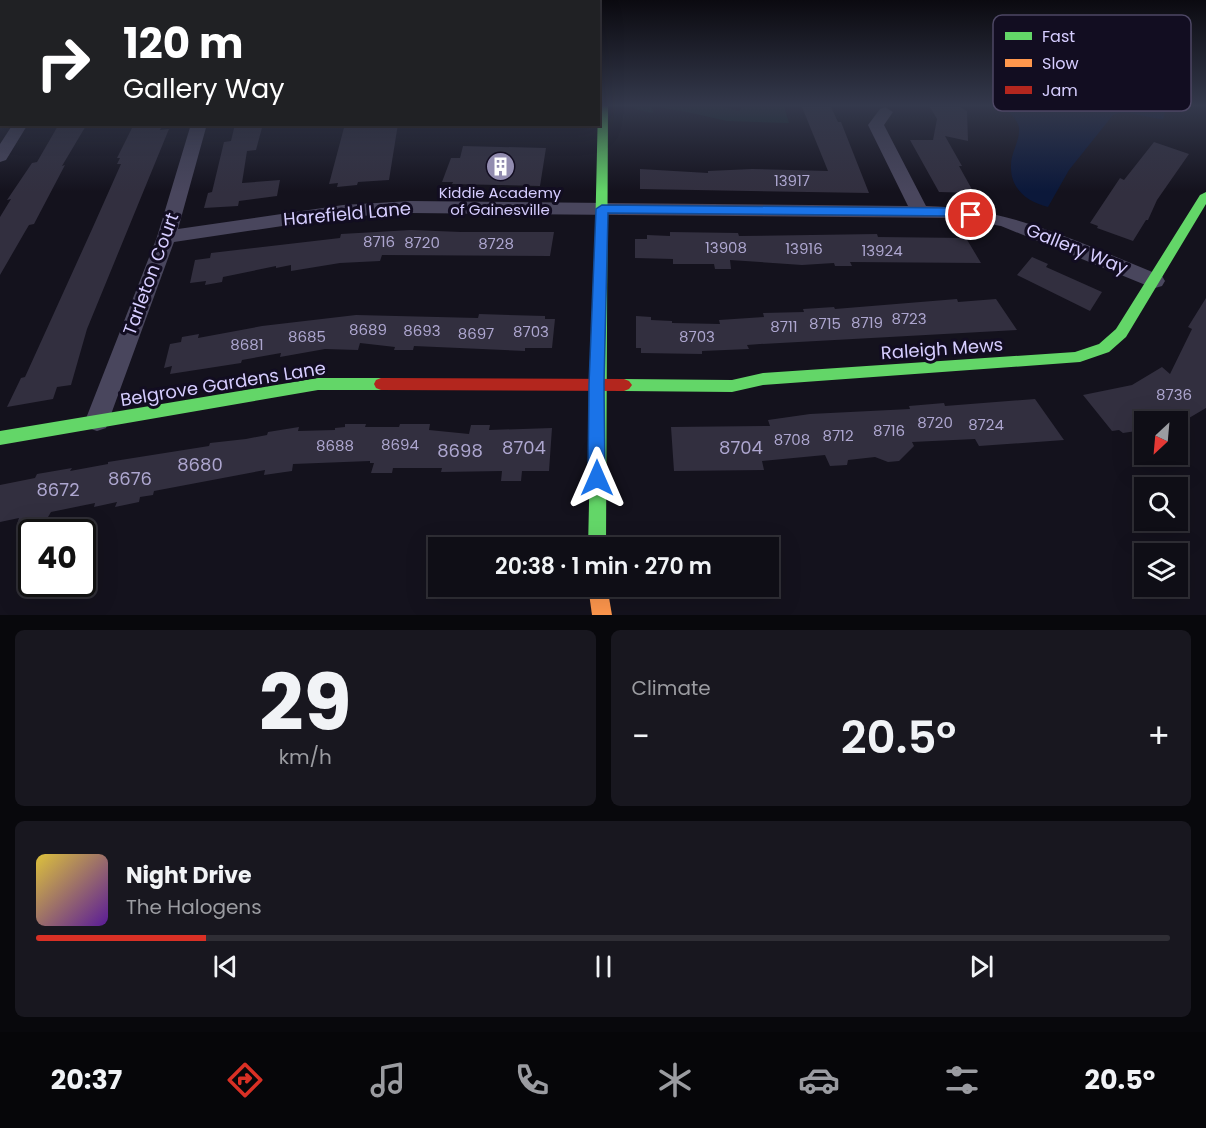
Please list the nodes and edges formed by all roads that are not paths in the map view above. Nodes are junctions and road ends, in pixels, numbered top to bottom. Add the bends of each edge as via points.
1 (14, 135) edge
2 (197, 135) edge
3 (603, 135) edge
4 (881, 135) edge
5 (0, 157) edge
6 (1206, 195) edge
7 (602, 209) junction
8 (920, 212) junction
9 (166, 237) junction
10 (1155, 280) junction
11 (597, 384) junction
12 (97, 421) junction
13 (0, 438) edge
14 (597, 537) edge
15 (599, 597) edge
16 (602, 615) edge

1 - 5 street
2 - 9 street, Tarleton Court
3 - 7 street
4 - 8 street
6 - 10 street, Raleigh Mews
7 - 8 street, Gallery Way
7 - 9 street, Harefield Lane via 410,207 343,211
7 - 11 street
8 - 10 street, Gallery Way via 954,212 1005,221
9 - 12 street, Tarleton Court
10 - 11 street, Raleigh Mews via 1121,333 1104,348 1075,358 763,379 732,386
11 - 12 street, Belgrove Gardens Lane via 318,384
11 - 14 street
12 - 13 street, Belgrove Gardens Lane
15 - 16 street

